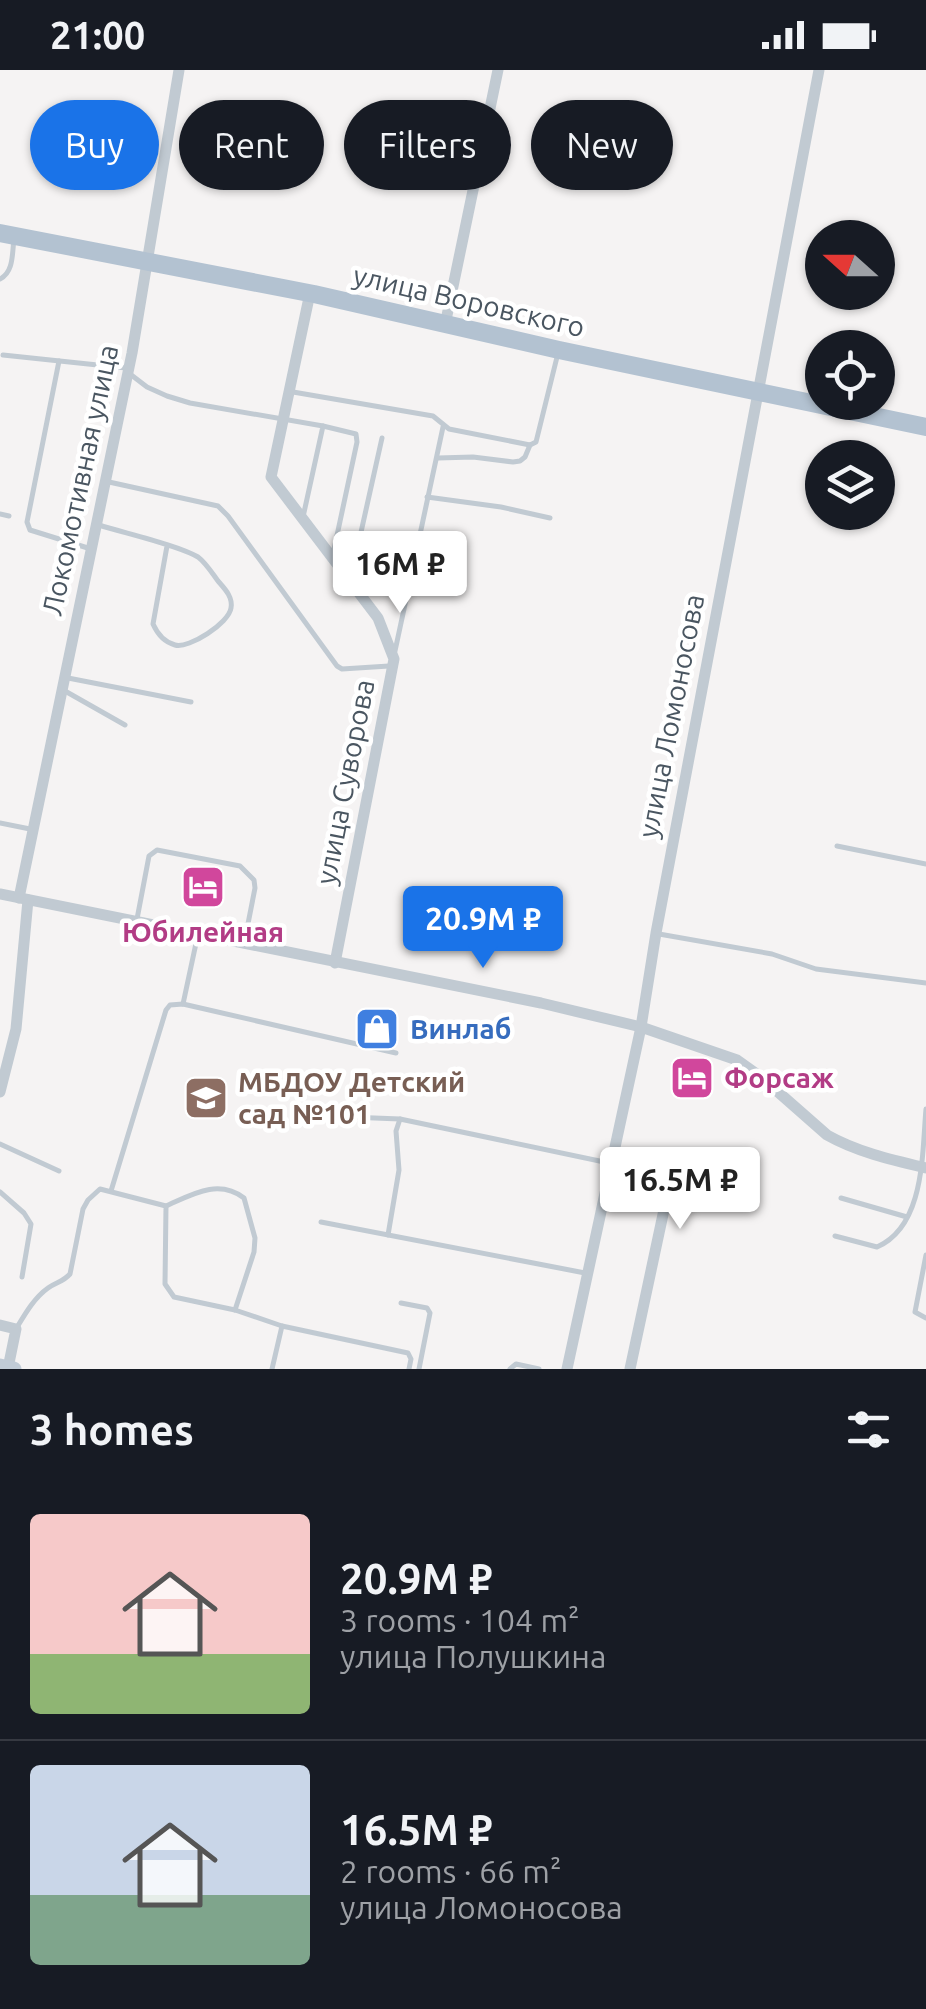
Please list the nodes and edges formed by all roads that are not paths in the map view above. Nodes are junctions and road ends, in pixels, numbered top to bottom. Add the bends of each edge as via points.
1 (179, 70) edge
2 (498, 70) edge
3 (819, 70) edge
4 (7, 234) edge
5 (146, 263) junction
6 (0, 280) edge
7 (310, 294) junction
8 (445, 325) junction
9 (559, 350) junction
10 (3, 354) dead end
11 (59, 361) junction
12 (129, 371) junction
13 (289, 391) junction
14 (758, 392) junction
15 (283, 418) junction
16 (322, 426) junction
17 (443, 426) junction
18 (926, 427) edge
19 (382, 438) dead end
20 (530, 445) junction
21 (437, 458) junction
22 (106, 482) junction
23 (427, 498) junction
24 (0, 514) edge
25 (9, 516) dead end
26 (550, 518) dead end
27 (302, 520) junction
28 (96, 524) junction
29 (167, 546) junction
30 (92, 548) junction
31 (332, 558) junction
32 (350, 580) junction
33 (394, 662) junction
34 (63, 683) junction
35 (191, 702) dead end
36 (125, 725) dead end
37 (0, 823) edge
38 (33, 830) junction
39 (837, 846) dead end
40 (926, 864) edge
41 (0, 894) edge
42 (24, 899) junction
43 (136, 922) junction
44 (656, 933) junction
45 (198, 934) junction
46 (244, 944) junction
47 (334, 962) junction
48 (926, 982) edge
49 (183, 1004) junction
50 (642, 1028) junction
51 (396, 1053) dead end
52 (0, 1092) edge
53 (926, 1110) edge
54 (349, 1117) dead end
55 (400, 1119) junction
56 (0, 1144) edge
57 (611, 1163) junction
58 (924, 1168) edge
59 (59, 1170) dead end
60 (111, 1190) junction
61 (0, 1192) edge
62 (841, 1198) dead end
63 (166, 1206) junction
64 (907, 1217) junction
65 (321, 1222) dead end
66 (388, 1235) junction
67 (835, 1236) dead end
68 (926, 1255) edge
69 (588, 1273) junction
70 (22, 1277) dead end
71 (401, 1302) dead end
72 (235, 1310) junction
73 (926, 1318) edge
74 (0, 1325) edge
75 (282, 1326) junction
76 (16, 1328) junction
77 (0, 1366) edge
78 (10, 1368) edge
79 (272, 1369) edge
80 (408, 1369) edge
81 (419, 1369) edge
82 (510, 1369) edge
83 (539, 1369) edge
84 (567, 1369) edge
85 (630, 1369) edge

1 - 5 street, Локомотивная улица
2 - 8 street
3 - 14 street, улица Ломоносова
4 - 5 main road, улица Воровского
4 - 6 lane via 10,267
5 - 7 main road, улица Воровского
5 - 12 street, Локомотивная улица
7 - 8 main road, улица Воровского
7 - 13 street, улица Суворова
8 - 9 main road, улица Воровского
9 - 14 main road, улица Воровского
9 - 20 lane
10 - 11 lane
11 - 12 lane
11 - 30 lane via 27,522 30,530
12 - 15 lane via 167,396
12 - 22 street, Локомотивная улица
13 - 15 street, улица Суворова
13 - 17 lane via 433,416
14 - 18 main road, улица Воровского
14 - 44 street, улица Ломоносова
15 - 16 lane
15 - 27 street, улица Суворова via 271,478
16 - 27 lane
16 - 31 lane via 356,434 357,442
17 - 20 lane
17 - 21 lane
19 - 32 lane
20 - 21 lane via 513,462
21 - 23 lane
22 - 28 street, Локомотивная улица
22 - 33 lane via 218,506 337,666
23 - 26 lane
23 - 33 lane
24 - 25 lane
27 - 31 street, улица Суворова
28 - 29 lane
28 - 30 street, Локомотивная улица
29 - 29 lane via 200,559 232,606 214,629 186,645 157,634 153,624
30 - 34 street, Локомотивная улица
31 - 32 street, улица Суворова
32 - 33 street, улица Суворова via 378,618
33 - 47 street, улица Суворова
34 - 35 lane
34 - 36 lane
34 - 38 street, Локомотивная улица
37 - 38 lane
38 - 42 street, Локомотивная улица
39 - 40 lane
41 - 42 street
42 - 43 street
42 - 52 street, Локомотивная улица via 16,1029
43 - 45 street
43 - 46 lane via 149,856 157,850 240,866 255,888
44 - 48 lane via 816,969
44 - 50 street, улица Ломоносова
45 - 46 street
45 - 49 lane
46 - 47 street
47 - 50 street
49 - 51 lane
49 - 60 lane via 166,1010
50 - 57 street, улица Ломоносова
50 - 58 street via 737,1060 836,1140
53 - 58 lane
54 - 55 lane
55 - 57 lane
55 - 66 lane
56 - 59 lane
57 - 69 street, улица Ломоносова
57 - 85 street via 671,1177
58 - 64 lane
60 - 63 lane
60 - 76 lane via 100,1189 88,1200 70,1274 48,1288
61 - 70 lane via 31,1224
62 - 64 lane
63 - 72 lane via 166,1284 174,1298
63 - 72 lane via 204,1189 244,1198 254,1252
64 - 67 lane via 877,1247
65 - 66 lane
66 - 69 lane
68 - 73 lane via 915,1312
69 - 84 street, улица Ломоносова
71 - 81 lane via 430,1312
72 - 75 lane
74 - 76 street
75 - 79 lane
75 - 80 lane via 408,1353
76 - 78 street
77 - 78 main road
82 - 83 lane

